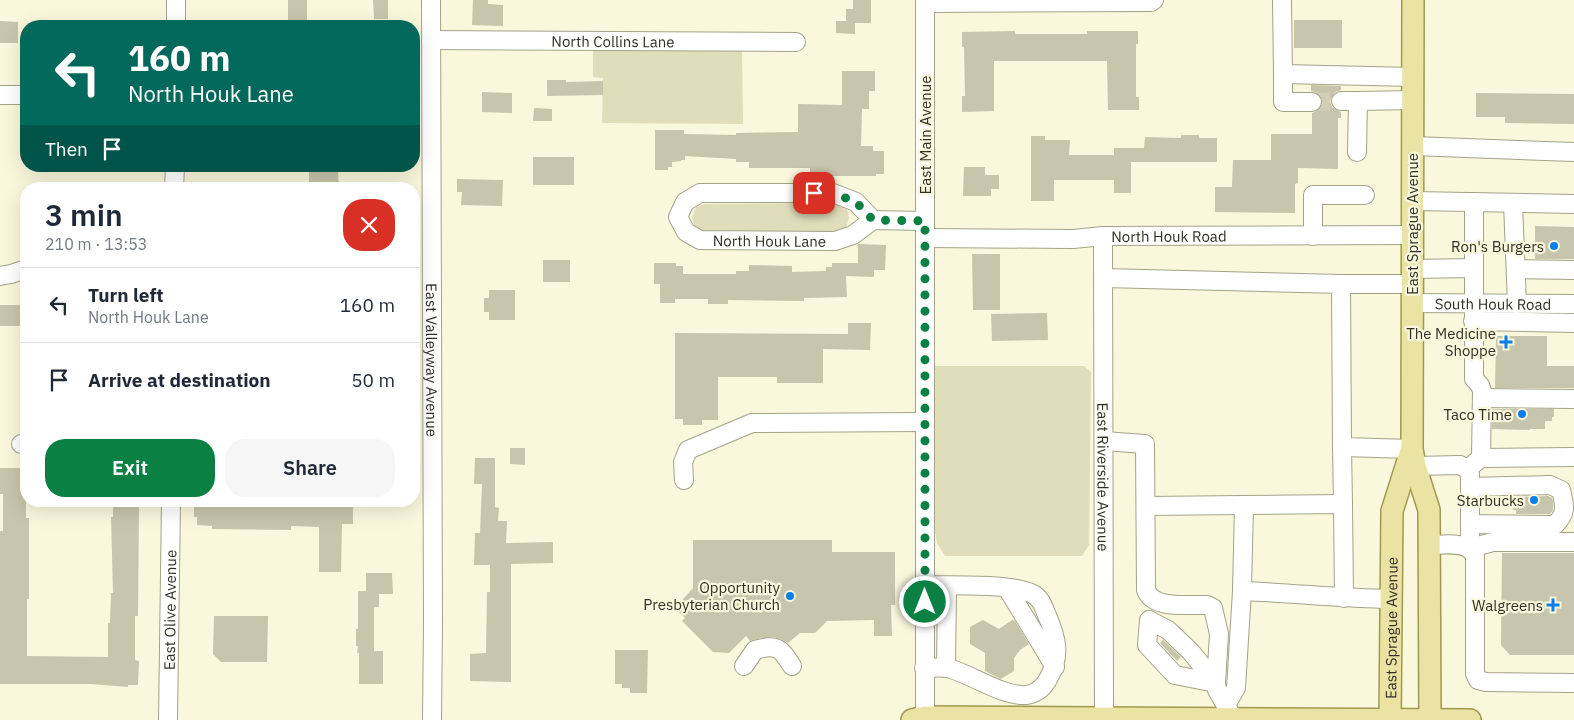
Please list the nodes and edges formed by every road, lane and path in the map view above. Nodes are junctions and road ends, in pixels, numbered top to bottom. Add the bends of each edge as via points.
1 (176, 0) edge
2 (431, 0) edge
3 (1154, 0) edge
4 (1282, 0) edge
5 (1413, 0) edge
6 (925, 2) edge
7 (176, 20) edge
8 (431, 40) junction
9 (796, 42) dead end
10 (1283, 74) junction
11 (1413, 77) junction
12 (0, 95) edge
13 (20, 95) edge
14 (1413, 100) junction
15 (1312, 102) tunnel mouth
16 (1413, 146) junction
17 (1357, 152) dead end
18 (1574, 152) edge
19 (1365, 195) dead end
20 (1413, 201) junction
21 (1474, 202) junction
22 (1514, 203) junction
23 (1574, 204) edge
24 (873, 220) junction
25 (925, 229) junction
26 (1413, 235) junction
27 (1103, 236) junction
28 (1313, 236) junction
29 (1474, 268) junction
30 (1516, 269) junction
31 (1574, 270) edge
32 (20, 271) edge
33 (0, 276) edge
34 (1104, 278) junction
35 (1342, 284) junction
36 (1412, 285) junction
37 (1517, 304) junction
38 (1574, 304) edge
39 (1474, 312) junction
40 (1574, 323) edge
41 (1482, 398) junction
42 (1574, 400) edge
43 (925, 422) junction
44 (1104, 441) junction
45 (1342, 447) junction
46 (1574, 456) edge
47 (1413, 457) junction
48 (1473, 471) junction
49 (684, 480) dead end
50 (1343, 504) junction
51 (1244, 505) junction
52 (1146, 506) junction
53 (171, 507) edge
54 (1470, 524) junction
55 (1574, 542) edge
56 (1429, 545) junction
57 (1470, 548) junction
58 (925, 585) junction
59 (947, 586) junction
60 (1242, 591) junction
61 (1344, 598) junction
62 (1391, 599) junction
63 (1217, 620) junction
64 (1242, 620) junction
65 (744, 666) dead end
66 (792, 666) dead end
67 (924, 668) junction
68 (946, 668) junction
69 (1574, 684) edge
70 (1229, 711) junction
71 (1104, 718) junction
72 (921, 719) edge
73 (1390, 719) edge
74 (168, 720) edge
75 (432, 720) edge
76 (1430, 720) edge
77 (1470, 720) edge

1 - 7 street
2 - 8 street, East Valleyway Avenue
3 - 6 street
4 - 10 street
5 - 11 main road, East Sprague Avenue
6 - 25 street, East Main Avenue
8 - 9 street, North Collins Lane
8 - 75 street, East Valleyway Avenue
10 - 11 street
10 - 15 street via 1283,102
11 - 14 main road, East Sprague Avenue
12 - 13 street
14 - 16 main road, East Sprague Avenue
14 - 17 street via 1349,101
16 - 18 street
16 - 20 main road, East Sprague Avenue
19 - 28 street via 1313,195
20 - 21 street
20 - 26 main road, East Sprague Avenue
21 - 22 street
21 - 29 street
22 - 23 street
22 - 30 street
24 - 24 street, North Houk Lane via 854,235 835,242 700,240 686,232 678,217 685,202 700,193 833,193 856,202
24 - 25 street
25 - 27 street, North Houk Road via 1073,238
25 - 43 street, East Main Avenue
26 - 28 street, North Houk Road
26 - 36 main road, East Sprague Avenue
27 - 28 street, North Houk Road
27 - 34 street, East Riverside Avenue
29 - 36 street
29 - 39 street
30 - 31 street
30 - 37 street
32 - 33 street
34 - 35 street
34 - 44 street, East Riverside Avenue
35 - 36 street
35 - 45 street
36 - 39 street, South Houk Road
36 - 47 main road, East Sprague Avenue
37 - 38 street, South Houk Road
37 - 39 street, South Houk Road
39 - 40 street
39 - 41 street via 1474,379 1481,387
41 - 42 street
41 - 48 street
43 - 49 street via 752,423 688,450 683,462
43 - 58 street, East Main Avenue
44 - 52 street via 1145,444
44 - 71 street, East Riverside Avenue
45 - 47 street
45 - 50 street
46 - 48 street
47 - 48 street
47 - 56 main road, East Sprague Avenue via 1429,510
47 - 62 main road, East Sprague Avenue via 1392,511
48 - 54 street
48 - 54 street via 1550,486 1561,490 1565,503 1563,516 1555,525
50 - 51 street
50 - 61 street
51 - 52 street
51 - 60 street
52 - 63 street via 1148,597 1159,604 1207,605 1213,608
53 - 74 street, East Olive Avenue
54 - 57 street
55 - 57 street via 1492,542
56 - 57 street via 1456,544
56 - 76 main road, East Sprague Avenue
57 - 69 street via 1475,556 1474,674 1478,680
58 - 59 street
58 - 67 street, East Main Avenue
59 - 68 street
59 - 68 street via 1008,588 1032,593 1041,600 1057,644 1055,667 1034,694 1010,693
60 - 61 street
60 - 64 street
61 - 62 street
62 - 73 main road, East Sprague Avenue
63 - 64 street
63 - 70 street via 1216,683
64 - 70 street via 1236,688
65 - 66 street via 755,650 771,646 784,652
67 - 68 street
67 - 72 street, East Main Avenue
70 - 71 main road
70 - 73 main road
71 - 72 main road
73 - 76 main road
76 - 77 main road

